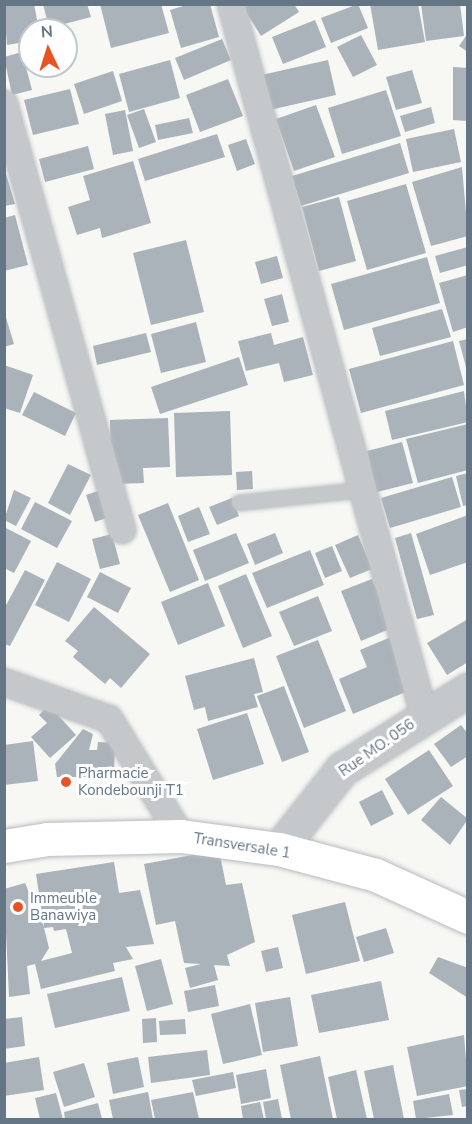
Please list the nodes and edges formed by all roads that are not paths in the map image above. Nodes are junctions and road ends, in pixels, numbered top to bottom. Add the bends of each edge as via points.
1 (231, 4) edge
2 (4, 104) edge
3 (363, 490) junction
4 (239, 502) dead end
5 (122, 530) dead end
6 (4, 682) edge
7 (468, 690) edge
8 (424, 715) junction
9 (181, 836) junction
10 (4, 846) edge
11 (279, 849) junction
12 (468, 917) edge

1 - 3 street
2 - 5 street
3 - 4 lane
3 - 8 street
6 - 9 street via 109,719
7 - 8 street, Rue MO. 056
8 - 11 street, Rue MO. 056 via 342,769
9 - 10 main road, Transversale 1 via 46,839
9 - 11 main road, Transversale 1
11 - 12 main road, Transversale 1 via 376,875

